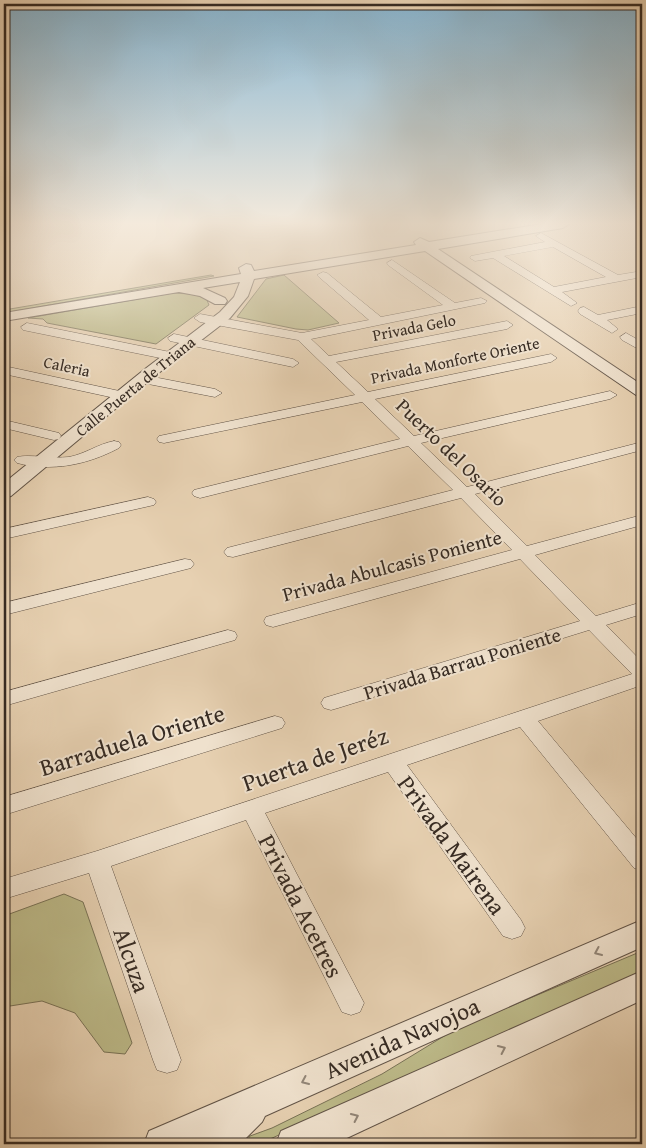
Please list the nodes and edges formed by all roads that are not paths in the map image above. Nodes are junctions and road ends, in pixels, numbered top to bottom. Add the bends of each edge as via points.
1 (238, 278) edge
2 (246, 278) edge
3 (326, 278) edge
4 (412, 278) edge
5 (472, 278) edge
6 (531, 278) edge
7 (624, 278) edge
8 (617, 279) joint
9 (224, 286) junction
10 (172, 288) junction
11 (552, 291) junction
12 (242, 294) junction
13 (481, 302) dead end
14 (571, 303) dead end
15 (4, 307) edge
16 (453, 307) junction
17 (642, 310) edge
18 (584, 311) dead end
19 (4, 317) edge
20 (208, 319) junction
21 (596, 319) junction
22 (378, 321) junction
23 (508, 325) dead end
24 (27, 327) dead end
25 (612, 329) dead end
26 (302, 336) junction
27 (626, 337) dead end
28 (182, 340) junction
29 (642, 347) edge
30 (163, 354) junction
31 (551, 358) dead end
32 (327, 360) junction
33 (294, 363) dead end
34 (4, 370) edge
35 (143, 379) junction
36 (215, 392) dead end
37 (642, 392) edge
38 (116, 394) junction
39 (610, 395) dead end
40 (366, 397) junction
41 (4, 424) edge
42 (54, 436) junction
43 (164, 439) dead end
44 (410, 441) junction
45 (114, 445) dead end
46 (642, 446) edge
47 (22, 460) junction
48 (39, 464) junction
49 (4, 474) edge
50 (4, 492) edge
51 (464, 492) junction
52 (200, 493) dead end
53 (148, 502) dead end
54 (642, 520) edge
55 (4, 534) edge
56 (233, 552) dead end
57 (524, 552) junction
58 (185, 564) dead end
59 (642, 608) edge
60 (4, 609) edge
61 (273, 621) dead end
62 (594, 623) junction
63 (228, 636) dead end
64 (642, 673) edge
65 (642, 678) edge
66 (4, 699) edge
67 (331, 703) dead end
68 (524, 718) junction
69 (275, 723) dead end
70 (392, 761) junction
71 (4, 806) edge
72 (251, 808) junction
73 (97, 861) junction
74 (642, 861) edge
75 (4, 889) edge
76 (512, 928) dead end
77 (642, 933) edge
78 (642, 985) edge
79 (351, 1003) dead end
80 (167, 1060) dead end
81 (259, 1101) junction
82 (162, 1144) edge
83 (215, 1144) edge
84 (294, 1144) edge

1 - 9 street
2 - 12 street, Calle Puerta de Triana
3 - 22 street
4 - 16 street
5 - 37 street
6 - 11 street
7 - 8 street
8 - 11 street
9 - 10 street
9 - 10 street via 203,292
9 - 12 street
9 - 15 street
9 - 20 street, Calle Puerta de Triana
10 - 19 street
11 - 14 street
12 - 20 street, Calle Puerta de Triana via 233,307
13 - 16 street
16 - 22 street
17 - 21 street
18 - 21 street
20 - 26 street
20 - 28 street, Calle Puerta de Triana
21 - 25 street
22 - 26 street
23 - 32 street, Privada Gelo
24 - 30 street
26 - 32 street, Puerto del Osario
27 - 29 street
28 - 30 street, Calle Puerta de Triana
28 - 33 street
30 - 35 street, Calle Puerta de Triana
30 - 38 street, Calle Puerta de Triana
31 - 40 street, Privada Monforte Oriente
32 - 40 street, Puerto del Osario
34 - 38 street, Caleria
35 - 36 street
35 - 38 street, Calle Puerta de Triana
38 - 42 street, Calle Puerta de Triana
38 - 48 street, Calle Puerta de Triana
39 - 44 street
40 - 43 street, Privada Monforte Oriente
40 - 44 street, Puerto del Osario
41 - 42 street
42 - 47 street, Calle Puerta de Triana
44 - 51 street, Puerto del Osario
44 - 52 street
45 - 48 street via 83,458
46 - 51 street
47 - 48 street
47 - 49 street, Calle Puerta de Triana
48 - 50 street, Calle Puerta de Triana
51 - 56 street
51 - 57 street, Puerto del Osario
53 - 55 street
54 - 57 street, Privada Abulcasis Poniente
57 - 61 street, Privada Abulcasis Poniente
57 - 62 street, Puerto del Osario
58 - 60 street
59 - 62 street, Privada Barrau Poniente
62 - 64 street, Puerto del Osario
62 - 67 street, Privada Barrau Poniente
63 - 66 street
65 - 68 street, Puerta de Jeréz
68 - 70 street, Puerta de Jeréz
68 - 74 street
69 - 71 street, Barraduela Oriente
70 - 72 street, Puerta de Jeréz
70 - 76 street, Privada Mairena
72 - 73 street, Puerta de Jeréz
72 - 79 street, Privada Acetres
73 - 75 street, Puerta de Jeréz
73 - 80 street, Alcuza
77 -> 81 street, Avenida Navojoa
84 -> 78 street
81 - 82 street, Avenida Navojoa
81 - 83 street

